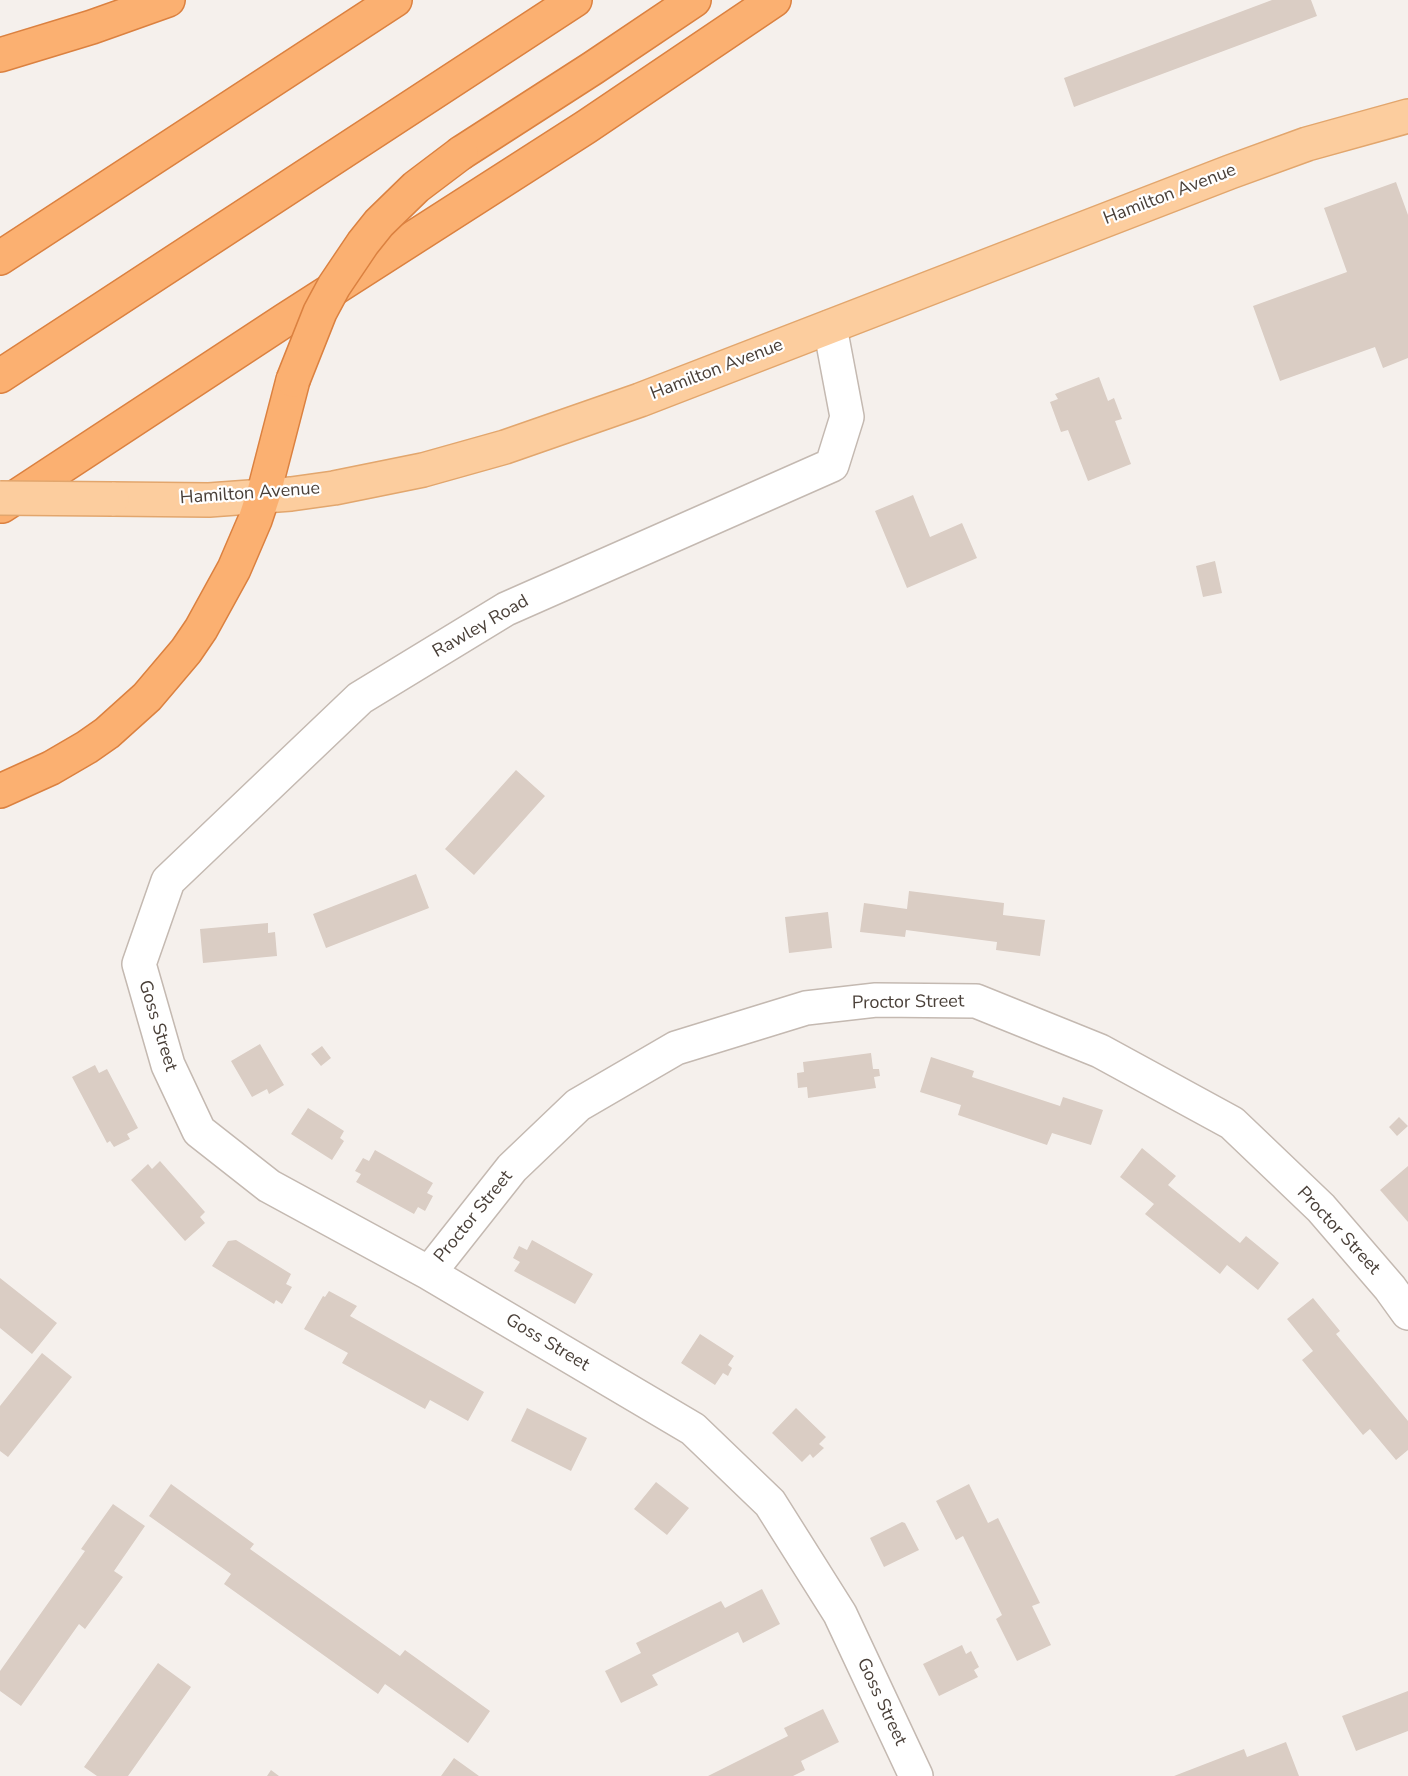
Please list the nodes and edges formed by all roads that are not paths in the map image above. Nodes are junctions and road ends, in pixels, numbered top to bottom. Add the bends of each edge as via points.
1 (168, 0) edge
2 (395, 0) edge
3 (575, 0) edge
4 (694, 0) edge
5 (774, 0) edge
6 (0, 55) edge
7 (1407, 119) edge
8 (0, 258) edge
9 (830, 327) junction
10 (0, 376) edge
11 (263, 496) junction
12 (0, 498) edge
13 (0, 507) edge
14 (0, 791) edge
15 (139, 964) joint
16 (429, 1273) junction
17 (1408, 1313) edge
18 (916, 1776) edge

1 - 6 highway
2 - 8 highway
3 - 10 highway
4 - 11 highway, bridge via 461,153 416,187 379,223 320,312 293,380
5 - 13 highway via 586,127
7 - 9 main road, Hamilton Avenue via 1307,144
9 - 11 main road, Hamilton Avenue via 504,447 376,480
9 - 15 street, Rawley Road via 847,417 832,465 506,609 360,698 168,881
11 - 12 main road, Hamilton Avenue, bridge via 209,500
11 - 14 highway via 230,578 201,628 166,676 127,716 87,747
15 - 16 street, Goss Street via 168,1065 199,1131 269,1186
16 - 17 street, Proctor Street via 512,1168 578,1105 676,1048 806,1008 876,1000 976,1001 1100,1051 1232,1123 1321,1209
16 - 18 street, Goss Street via 693,1429 770,1503 840,1614

